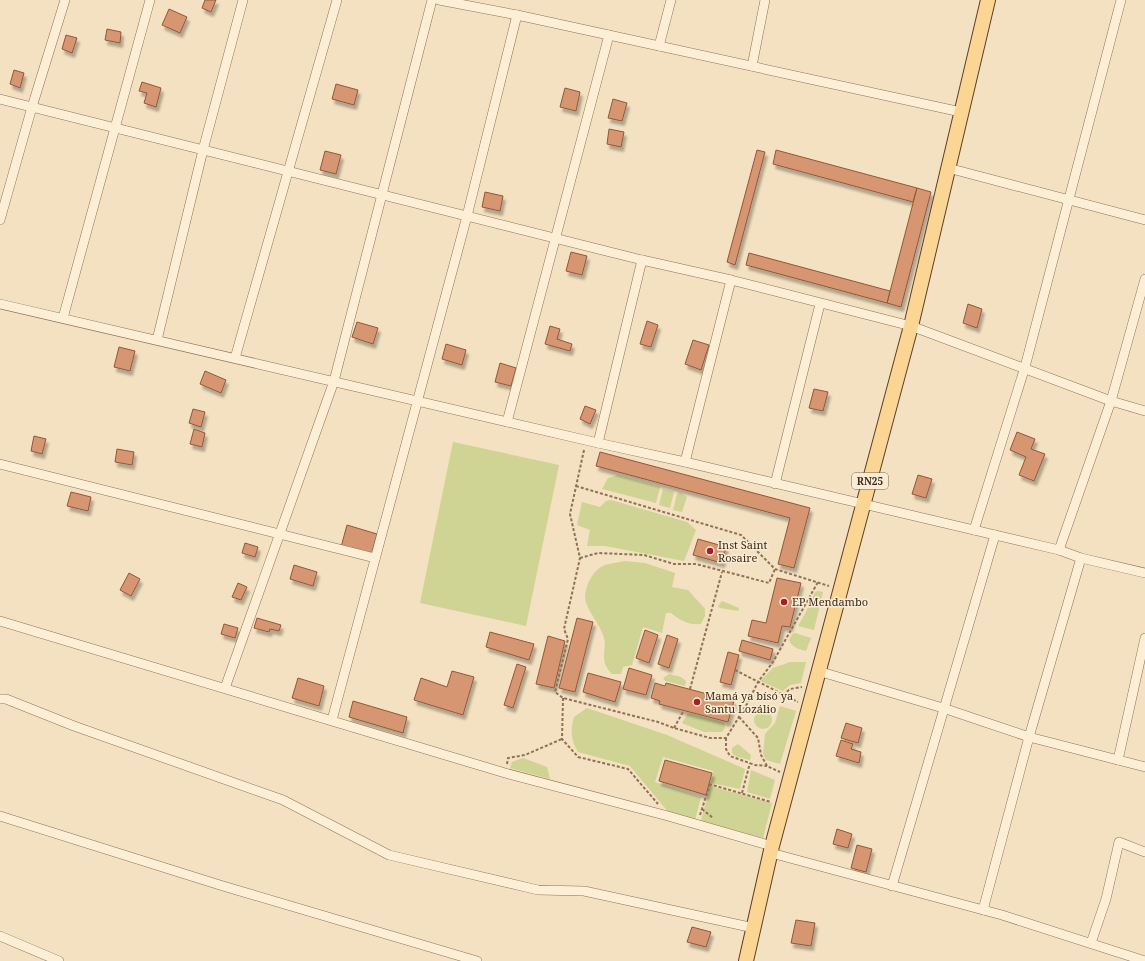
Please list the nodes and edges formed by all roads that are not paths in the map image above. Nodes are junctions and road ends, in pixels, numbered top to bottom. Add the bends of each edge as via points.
1 (65, 0) edge
2 (150, 0) edge
3 (243, 0) edge
4 (337, 0) edge
5 (432, 0) edge
6 (439, 0) edge
7 (671, 0) edge
8 (765, 0) edge
9 (988, 0) edge
10 (1121, 0) edge
11 (485, 4) edge
12 (517, 15) junction
13 (609, 35) junction
14 (659, 46) junction
15 (752, 66) junction
16 (0, 100) edge
17 (32, 107) junction
18 (962, 112) junction
19 (114, 128) junction
20 (203, 150) junction
21 (948, 168) junction
22 (289, 171) junction
23 (383, 195) junction
24 (1069, 200) junction
25 (466, 216) junction
26 (0, 220) edge
27 (1145, 220) edge
28 (555, 238) junction
29 (642, 260) junction
30 (1145, 279) edge
31 (731, 280) junction
32 (0, 304) edge
33 (820, 304) junction
34 (63, 318) junction
35 (911, 326) junction
36 (157, 340) junction
37 (235, 358) junction
38 (1025, 368) junction
39 (334, 381) junction
40 (417, 401) junction
41 (1111, 401) junction
42 (1145, 411) edge
43 (507, 422) junction
44 (598, 443) junction
45 (685, 462) junction
46 (0, 464) edge
47 (775, 484) junction
48 (864, 504) junction
49 (974, 530) junction
50 (279, 535) junction
51 (995, 535) junction
52 (1059, 550) junction
53 (375, 558) junction
54 (1081, 558) junction
55 (1145, 573) edge
56 (0, 620) edge
57 (1145, 638) edge
58 (818, 671) junction
59 (225, 688) junction
60 (0, 699) edge
61 (943, 708) junction
62 (332, 720) junction
63 (1029, 737) junction
64 (1118, 760) junction
65 (1145, 767) edge
66 (0, 816) edge
67 (772, 849) junction
68 (1145, 852) edge
69 (892, 886) junction
70 (984, 910) junction
71 (754, 928) junction
72 (0, 936) edge
73 (1091, 943) junction
74 (59, 961) edge
75 (477, 961) edge
76 (746, 961) edge
77 (1145, 961) edge

1 - 17 street
2 - 19 street
3 - 20 street
4 - 22 street
5 - 23 street
6 - 11 street
7 - 14 street
8 - 15 street
9 - 18 main road, RN25
10 - 24 street
11 - 12 street
12 - 13 street
12 - 25 street
13 - 14 street
13 - 28 street
14 - 15 street
15 - 18 street
16 - 17 street
17 - 19 street
17 - 26 street
18 - 21 main road, RN25
19 - 20 street
19 - 34 street
20 - 22 street
20 - 36 street
21 - 24 street
21 - 35 main road, RN25
22 - 23 street
22 - 37 street
23 - 25 street
23 - 39 street
24 - 27 street
24 - 38 street
25 - 28 street
25 - 40 street
28 - 29 street
28 - 43 street
29 - 31 street
29 - 44 street
30 - 41 street
31 - 33 street
31 - 45 street
32 - 34 street
33 - 35 street
33 - 47 street
34 - 36 street
35 - 38 street
35 - 48 main road, RN25
36 - 37 street
37 - 39 street
38 - 41 street
38 - 49 street
39 - 40 street
39 - 50 street
40 - 43 street
40 - 53 street
41 - 42 street
41 - 52 street
43 - 44 street
44 - 45 street
45 - 47 street
46 - 50 street
47 - 48 street
48 - 49 street
48 - 58 main road, RN25
49 - 51 street
50 - 53 street
50 - 59 street
51 - 52 street
51 - 61 street
52 - 54 street
53 - 62 street
54 - 55 street
54 - 63 street
56 - 59 street
57 - 64 street
58 - 61 street
58 - 67 main road, RN25
59 - 62 street
60 - 71 street via 6,699 282,800 389,855 538,890 584,892
61 - 63 street
61 - 69 street
62 - 67 street via 504,773 697,824
63 - 64 street
63 - 70 street
64 - 65 street
66 - 75 street via 223,886
67 - 69 street
67 - 71 main road, RN25
68 - 73 street via 1119,842 1106,899
69 - 70 street
70 - 73 street
71 - 76 main road, RN25
72 - 74 street
73 - 77 street

